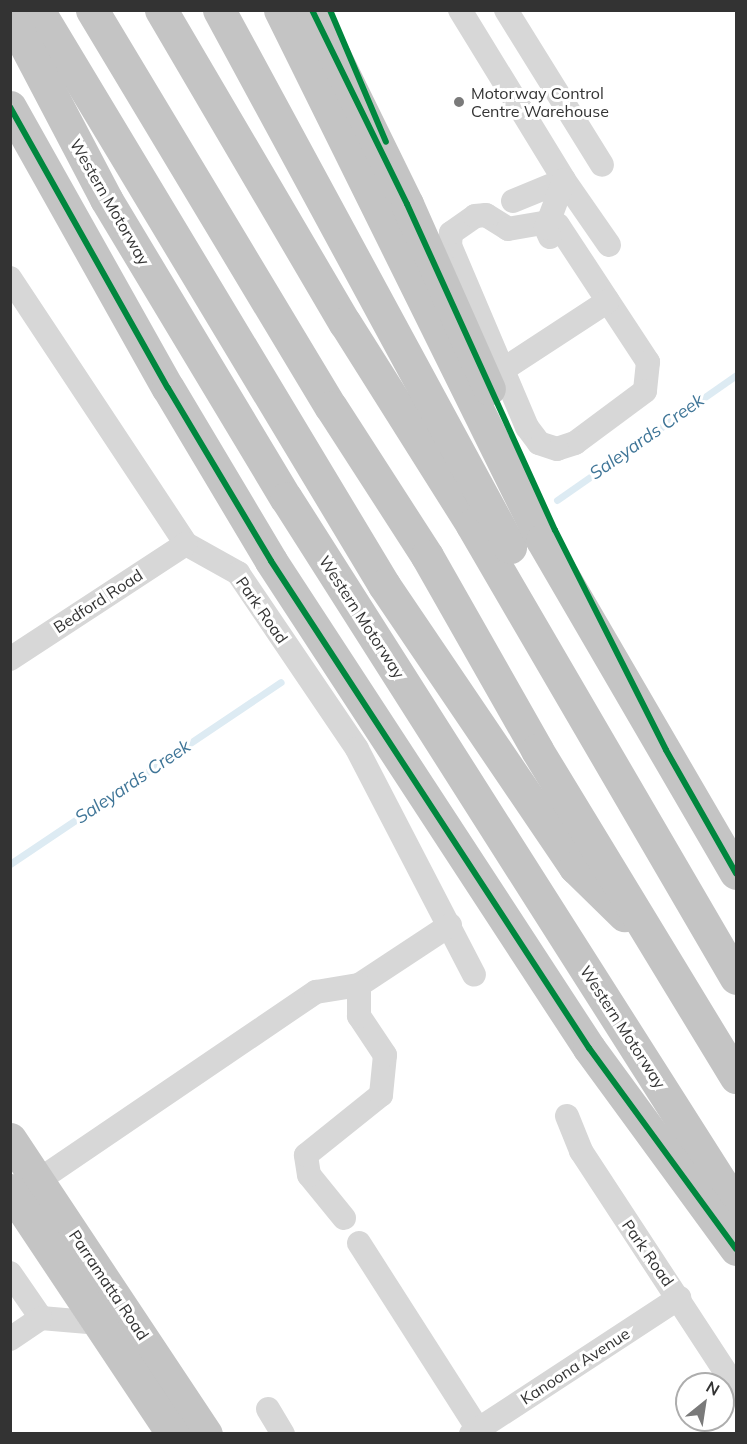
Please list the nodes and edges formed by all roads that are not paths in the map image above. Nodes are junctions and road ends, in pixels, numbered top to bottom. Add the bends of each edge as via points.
1 (38, 10) edge
2 (92, 10) edge
3 (161, 10) edge
4 (219, 10) edge
5 (280, 10) edge
6 (312, 10) edge
7 (460, 10) edge
8 (506, 10) edge
9 (10, 16) edge
10 (10, 107) edge
11 (602, 165) dead end
12 (564, 180) junction
13 (513, 201) dead end
14 (550, 231) junction
15 (609, 245) dead end
16 (10, 278) edge
17 (608, 301) junction
18 (504, 369) junction
19 (526, 488) junction
20 (481, 518) junction
21 (186, 544) junction
22 (528, 549) junction
23 (10, 659) edge
24 (736, 873) edge
25 (450, 925) junction
26 (656, 945) junction
27 (474, 975) dead end
28 (736, 978) edge
29 (359, 985) junction
30 (736, 1077) edge
31 (567, 1116) dead end
32 (10, 1139) edge
33 (19, 1192) edge
34 (736, 1206) edge
35 (344, 1218) dead end
36 (360, 1243) dead end
37 (736, 1249) edge
38 (10, 1273) edge
39 (680, 1298) junction
40 (40, 1318) junction
41 (100, 1323) junction
42 (10, 1339) edge
43 (736, 1388) edge
44 (268, 1409) dead end
45 (475, 1431) edge
46 (173, 1434) edge
47 (206, 1434) edge
48 (283, 1434) edge

1 - 26 highway via 412,629 575,867
2 - 26 highway via 331,407 427,556 537,750
3 - 20 highway via 345,323
4 - 20 highway
5 - 19 highway
6 - 19 highway via 407,204
7 - 12 street
8 - 11 street
9 - 34 highway, Western Motorway via 106,199 354,606
10 - 37 highway via 168,388 317,631 589,1048
12 - 13 street
12 - 14 street
12 - 15 street
14 - 17 street via 558,225
14 - 18 street via 508,229 486,215 475,216 451,233 450,246
16 - 21 street, Park Road
17 - 18 street
17 - 18 street via 648,362 650,374 645,391 575,443 557,449 539,442 527,427
19 - 22 highway
20 - 22 highway
21 - 23 street, Bedford Road
21 - 25 street, Park Road via 238,573 357,748
22 - 24 highway via 666,750
22 - 28 highway via 531,626
25 - 27 street, Park Road
25 - 29 street
26 - 30 highway
29 - 33 street via 316,992
29 - 35 street via 359,1016 385,1055 381,1095 306,1155 309,1175
31 - 39 street, Park Road via 581,1151
32 - 33 highway, Parramatta Road
33 - 41 highway, Parramatta Road
33 - 47 highway, Parramatta Road
36 - 45 street
38 - 40 street
39 - 43 street, Park Road
39 - 45 street, Kanoona Avenue
40 - 41 street
40 - 42 street
41 - 46 highway, Parramatta Road
44 - 48 street

